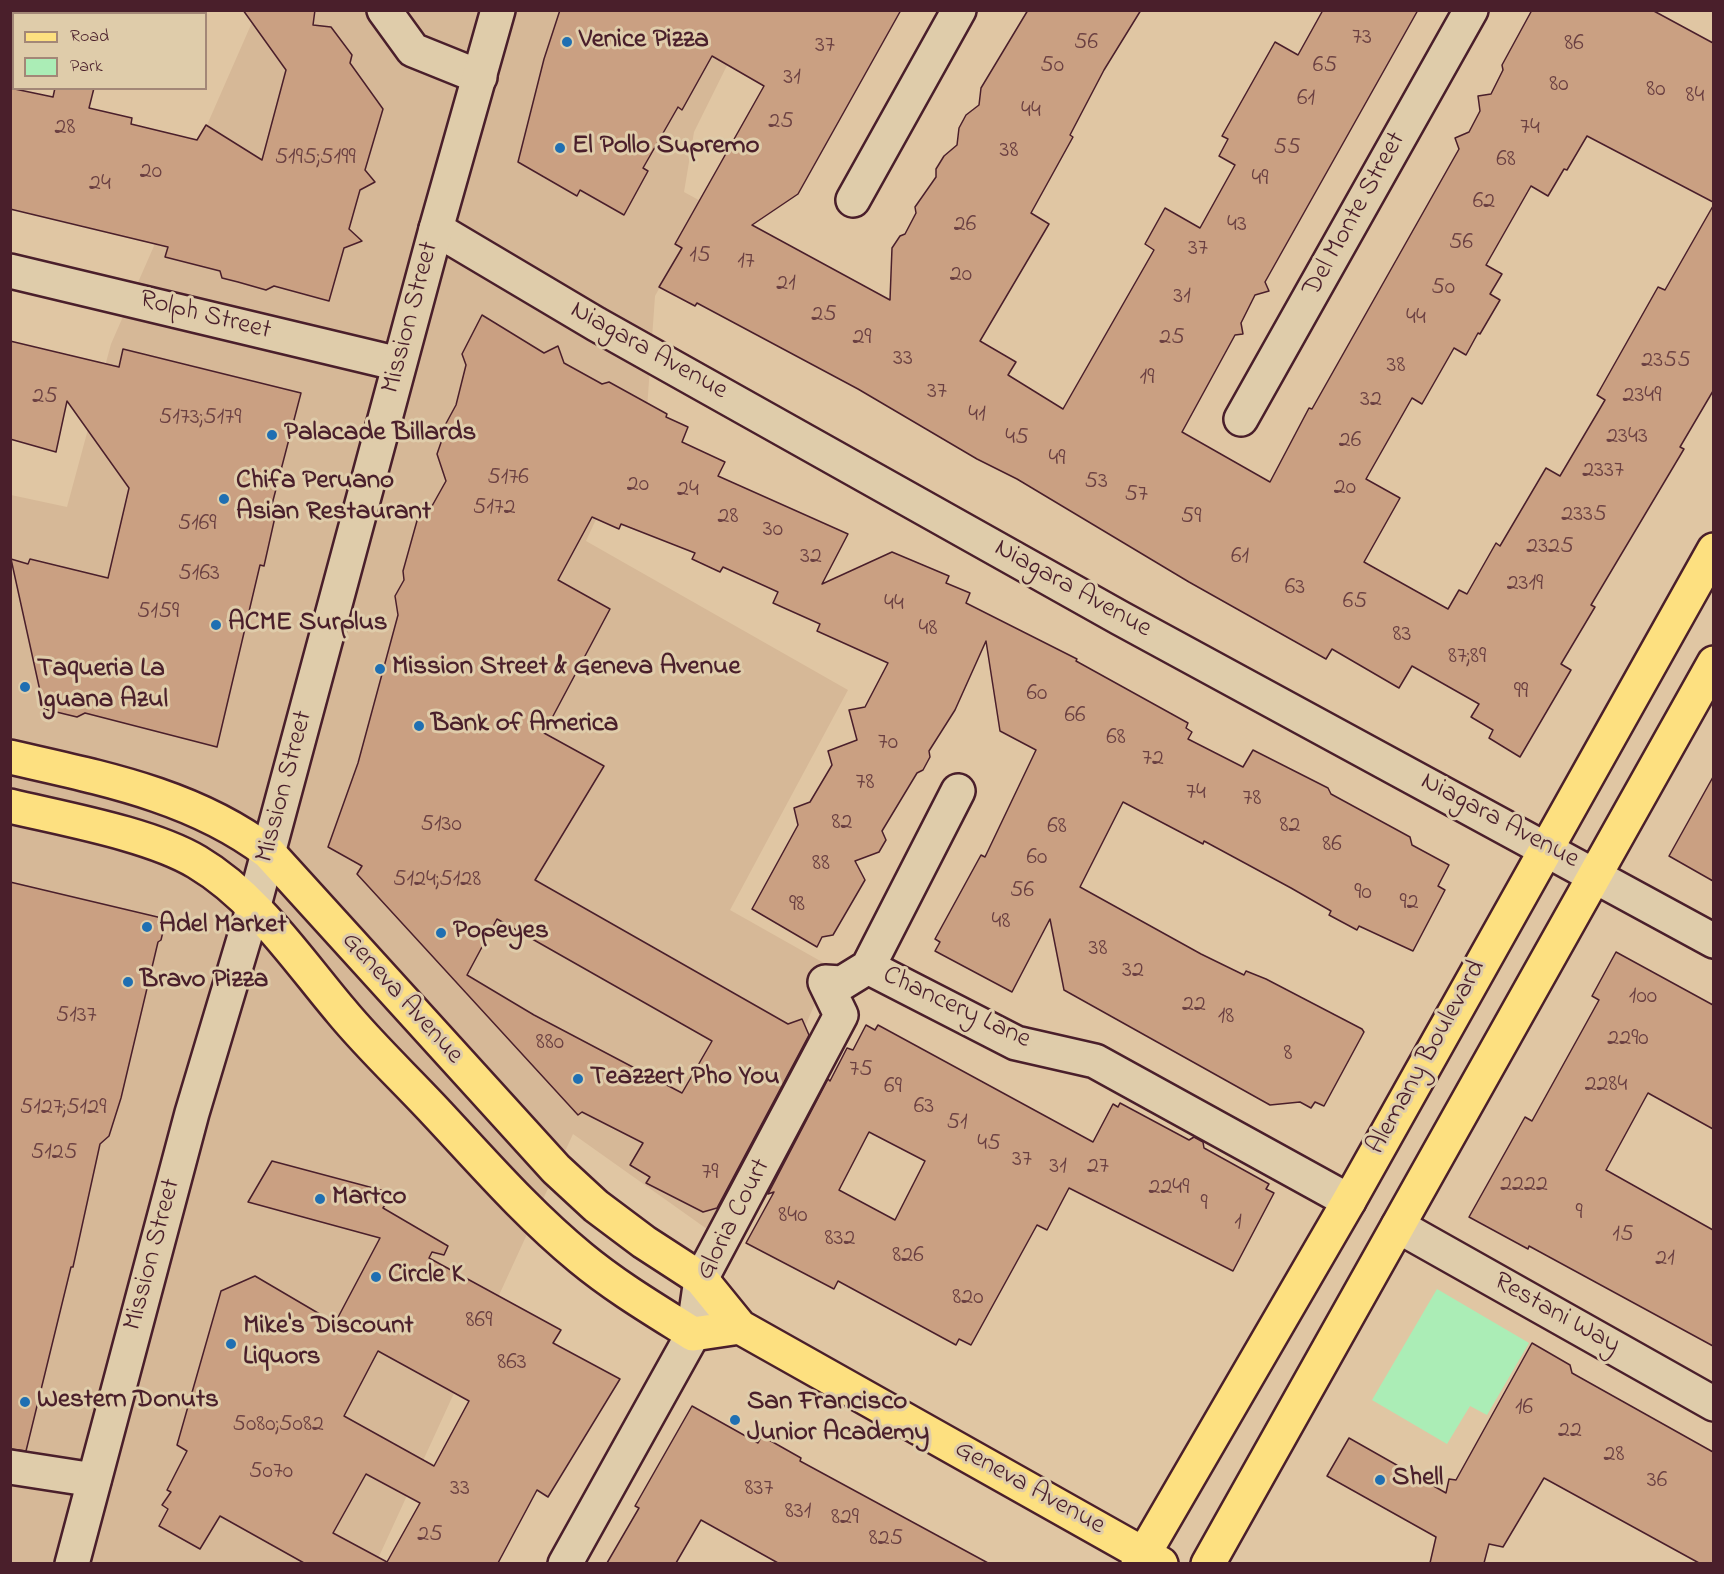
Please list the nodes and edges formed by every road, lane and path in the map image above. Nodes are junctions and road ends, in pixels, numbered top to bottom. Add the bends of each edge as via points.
1 (384, 10) edge
2 (498, 10) edge
3 (959, 10) edge
4 (1470, 10) edge
5 (480, 77) junction
6 (853, 200) dead end
7 (436, 229) junction
8 (10, 271) edge
9 (399, 364) junction
10 (1241, 419) dead end
11 (1713, 550) edge
12 (1713, 663) edge
13 (10, 757) edge
14 (958, 791) dead end
15 (10, 806) edge
16 (1546, 848) junction
17 (268, 852) junction
18 (1595, 875) junction
19 (253, 909) junction
20 (1713, 941) edge
21 (868, 967) junction
22 (1349, 1201) junction
23 (1398, 1226) junction
24 (701, 1279) junction
25 (740, 1327) junction
26 (693, 1334) junction
27 (1713, 1404) edge
28 (10, 1467) edge
29 (94, 1480) junction
30 (1147, 1560) edge
31 (72, 1563) edge
32 (565, 1563) edge
33 (1208, 1563) edge

1 - 5 street via 413,50
2 - 5 street, Mission Street
3 - 6 street
4 - 10 street, Del Monte Street
5 - 7 street, Mission Street
7 - 9 street, Mission Street
7 - 16 street, Niagara Avenue via 586,318 1120,618
8 - 9 street, Rolph Street
9 - 17 street, Mission Street
11 - 16 main road, Alemany Boulevard
12 - 18 main road, Alemany Boulevard
13 - 17 main road, Geneva Avenue via 159,795 240,831
14 - 21 street, Chancery Lane
15 - 19 main road, Geneva Avenue via 132,837 192,860 228,884
16 - 18 street, Niagara Avenue
16 - 22 main road, Alemany Boulevard
17 - 19 street, Mission Street
17 - 24 main road, Geneva Avenue via 556,1168 596,1206
18 - 20 street, Niagara Avenue
18 - 23 main road, Alemany Boulevard
19 - 26 main road, Geneva Avenue via 305,965 341,1012 532,1214 581,1258
19 - 29 street, Mission Street via 192,1113
21 - 22 street, Chancery Lane via 1016,1043 1095,1061
21 - 24 street, Gloria Court via 842,983 825,982 841,1015
22 - 30 main road, Alemany Boulevard
23 - 27 street, Restani Way
23 - 33 main road, Alemany Boulevard
24 - 25 main road, Geneva Avenue
24 - 26 street, Gloria Court
25 - 26 main road
25 - 30 main road, Geneva Avenue
26 - 32 street, Gloria Court
28 - 29 street
29 - 31 street, Mission Street

